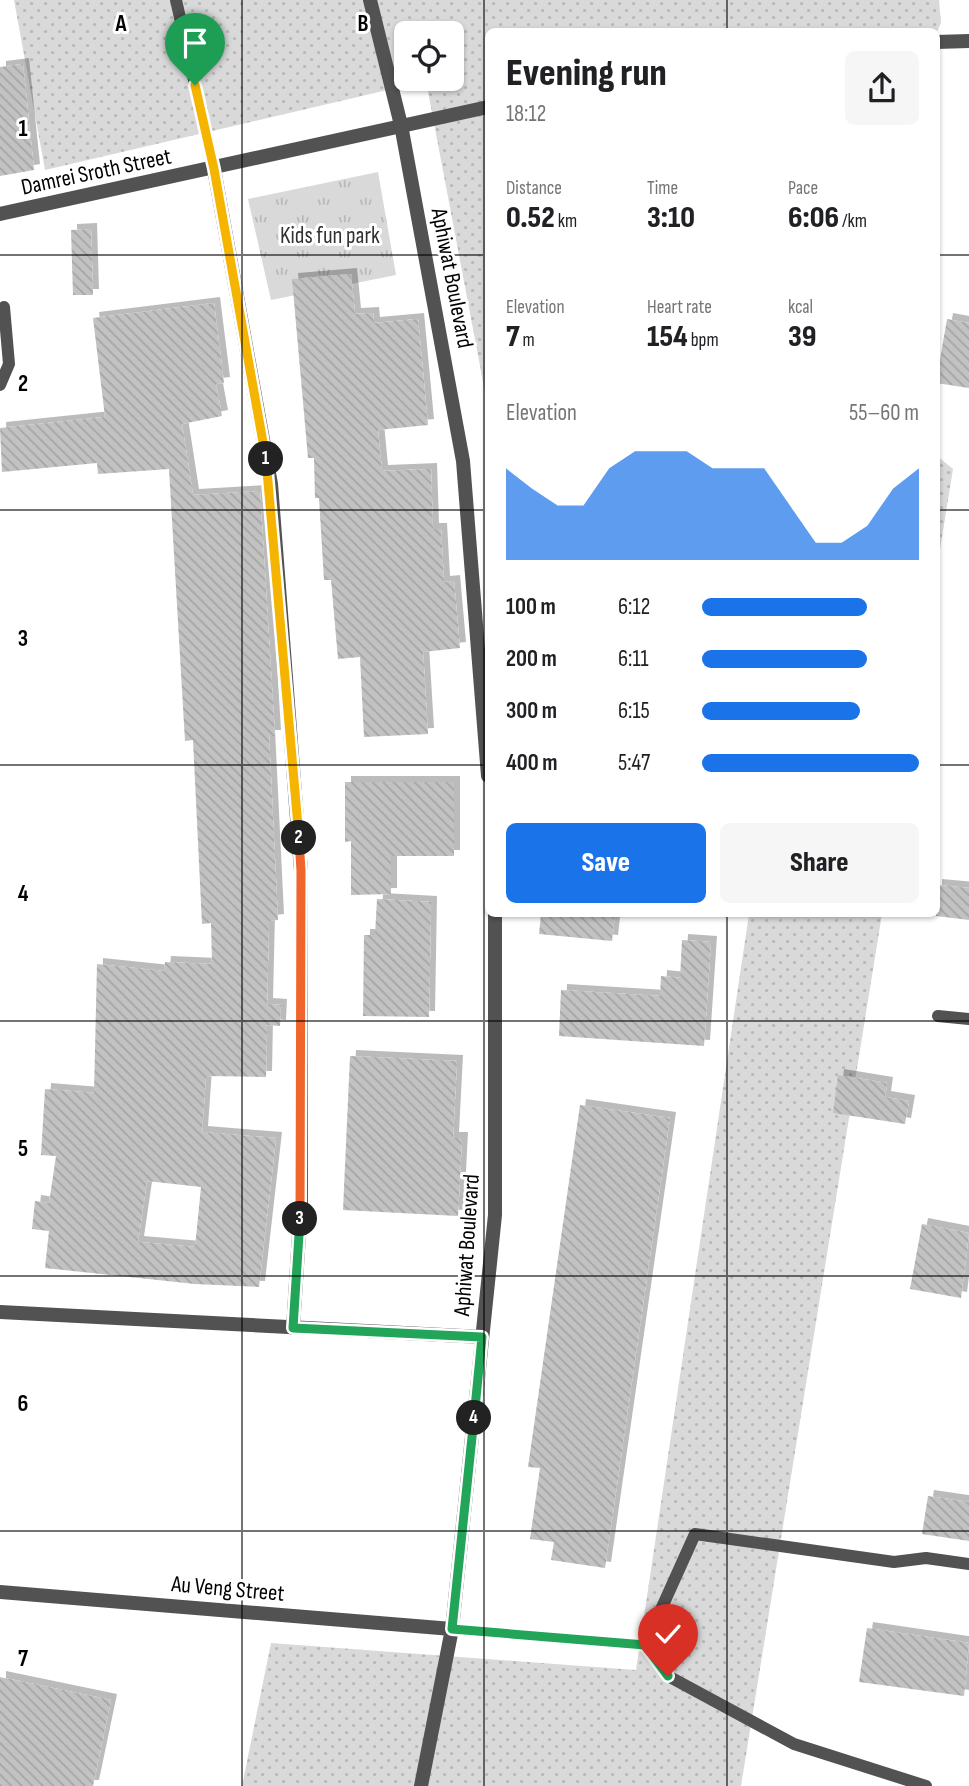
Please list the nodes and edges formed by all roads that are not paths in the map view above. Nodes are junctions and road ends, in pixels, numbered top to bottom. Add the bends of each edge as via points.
1 (176, 0) edge
2 (370, 0) edge
3 (969, 41) edge
4 (940, 42) edge
5 (485, 108) edge
6 (401, 125) junction
7 (214, 169) junction
8 (0, 214) edge
9 (4, 307) dead end
10 (0, 385) edge
11 (485, 738) edge
12 (495, 917) edge
13 (938, 1016) dead end
14 (969, 1019) edge
15 (0, 1312) edge
16 (293, 1328) junction
17 (482, 1337) junction
18 (969, 1564) edge
19 (0, 1592) edge
20 (452, 1629) junction
21 (645, 1645) junction
22 (421, 1786) edge
23 (926, 1786) edge

1 - 7 lane
2 - 6 street, Aphiwat Boulevard
3 - 4 street
5 - 6 street, Damrei Sroth Street
6 - 7 street, Damrei Sroth Street
6 - 11 street, Aphiwat Boulevard via 463,461
7 - 8 street, Damrei Sroth Street
7 - 16 street via 271,484 301,871 301,1204
9 - 10 lane via 9,364
12 - 17 street, Aphiwat Boulevard via 495,1214
13 - 14 lane
15 - 16 street
16 - 17 street
17 - 20 street, Aphiwat Boulevard
18 - 21 lane via 926,1558 894,1562 695,1534
19 - 20 street, Au Veng Street
20 - 21 lane
20 - 22 street, Aphiwat Boulevard
21 - 23 lane via 668,1676 794,1744

